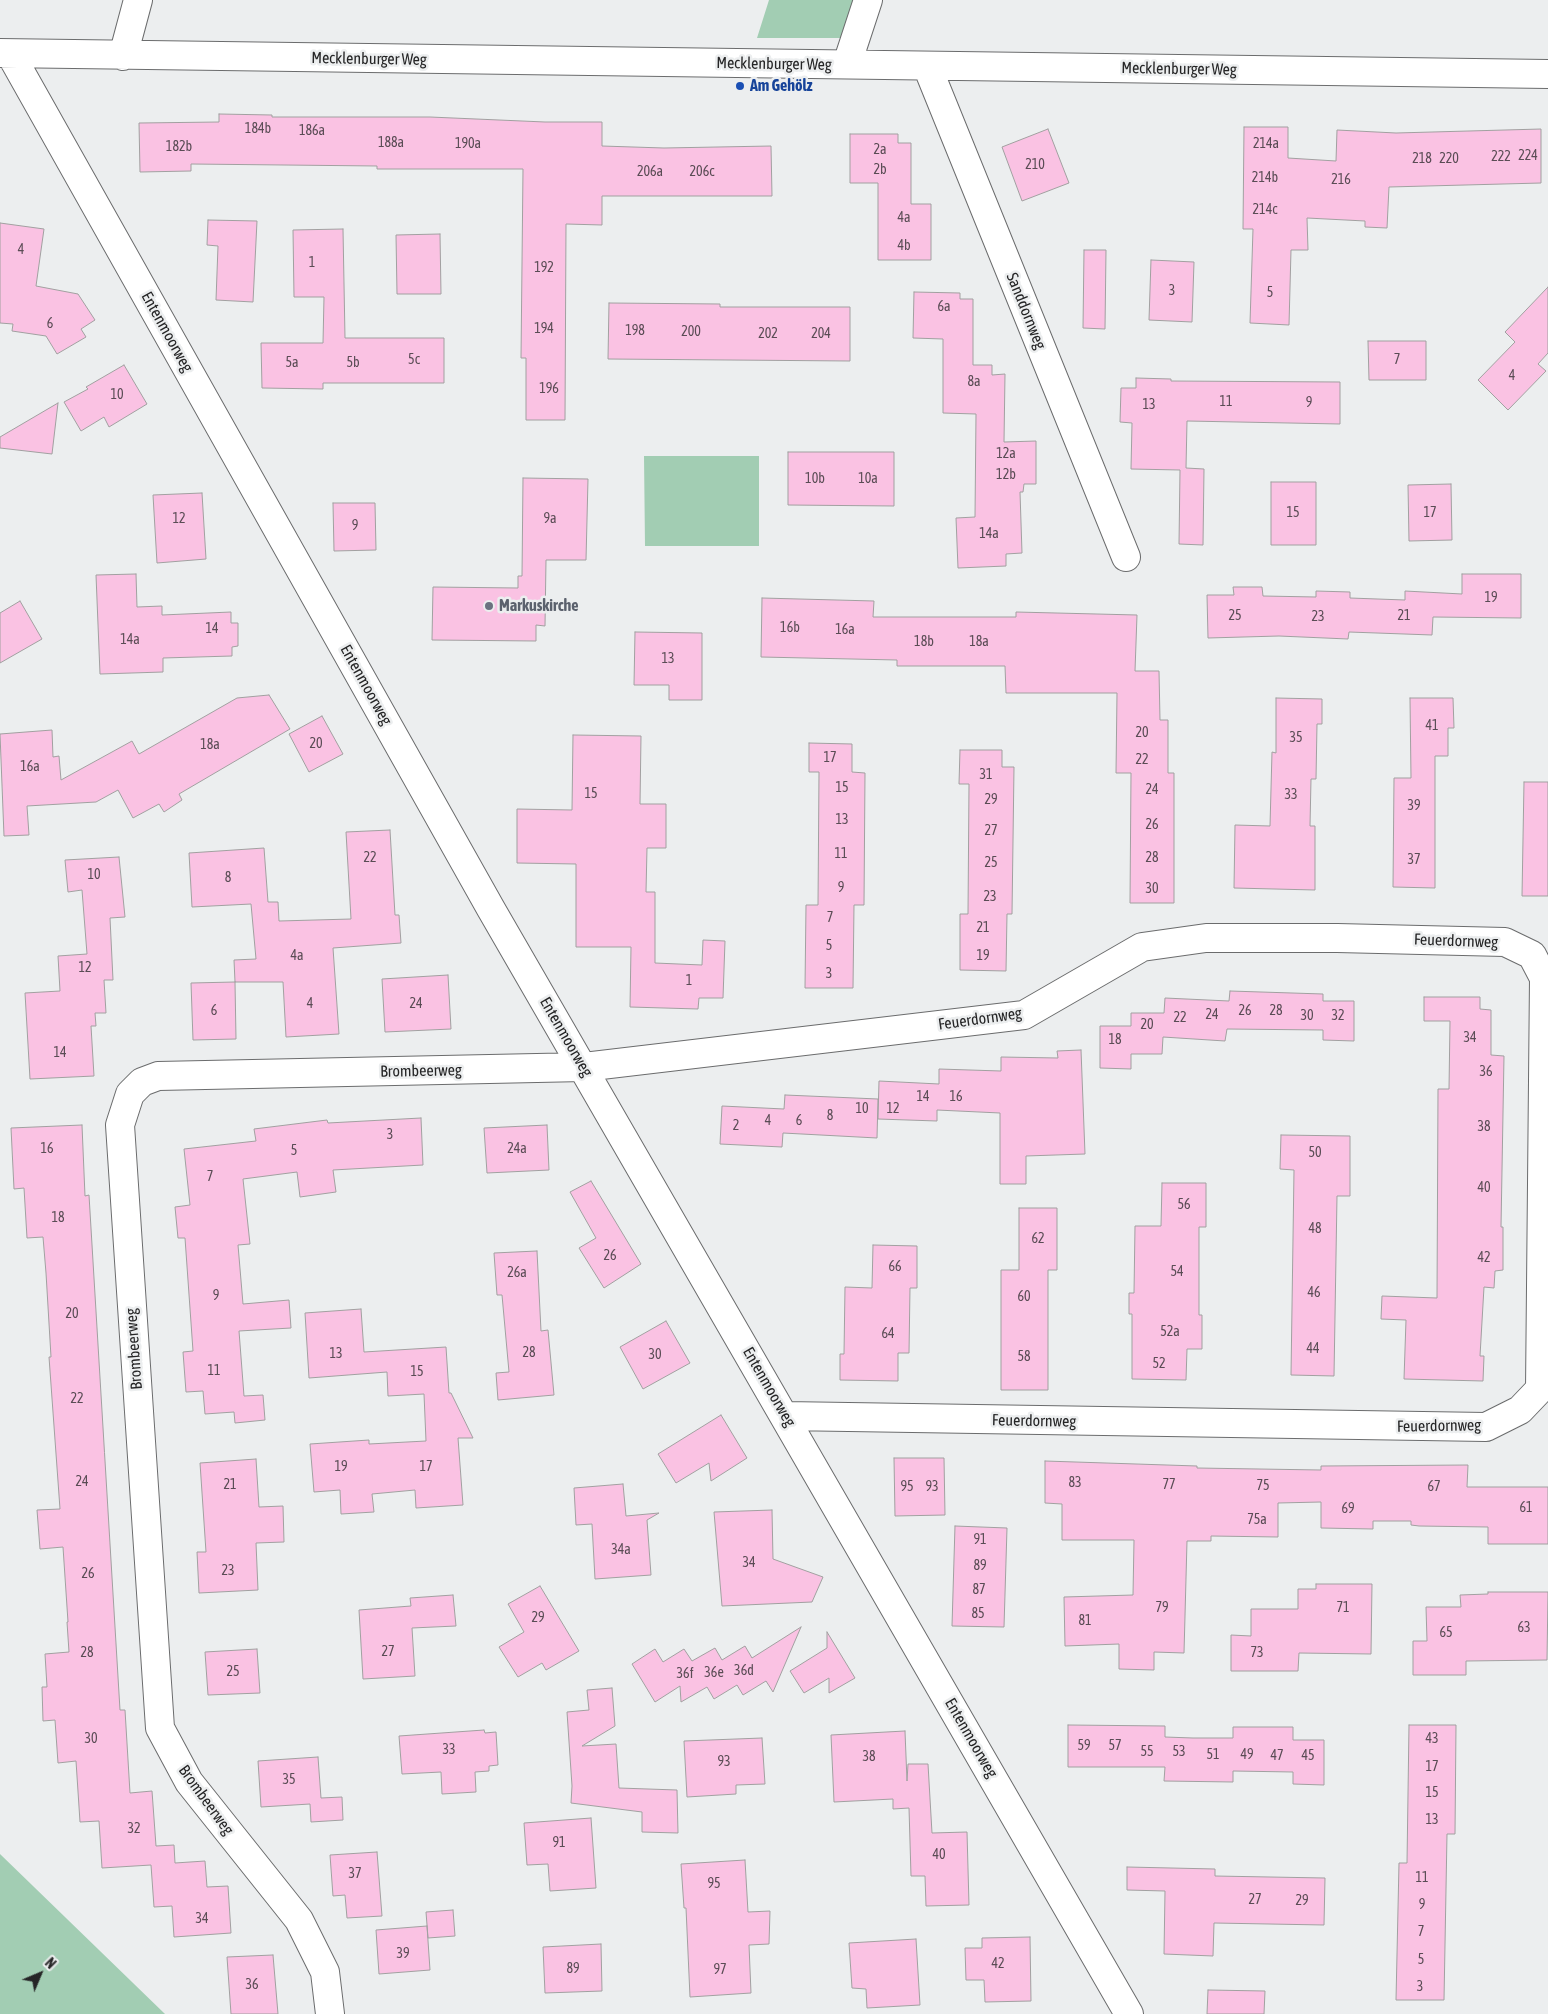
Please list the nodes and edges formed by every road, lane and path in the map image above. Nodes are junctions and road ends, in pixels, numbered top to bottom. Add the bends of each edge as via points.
1 (138, 0) edge
2 (868, 0) edge
3 (5, 54) edge
4 (123, 56) junction
5 (847, 64) junction
6 (926, 66) junction
7 (1548, 74) edge
8 (1126, 557) dead end
9 (584, 1067) junction
10 (785, 1416) junction
11 (330, 2014) edge
12 (1129, 2014) edge

1 - 4 street
2 - 5 street
3 - 4 street, Mecklenburger Weg
3 - 9 street, Entenmoorweg
4 - 5 street, Mecklenburger Weg
5 - 6 street, Mecklenburger Weg
6 - 7 street, Mecklenburger Weg
6 - 8 street, Sanddornweg
9 - 10 street, Entenmoorweg
9 - 10 street, Feuerdornweg via 1024,1015 1142,947 1206,938 1505,942 1532,956 1544,978 1540,1389 1520,1410 1486,1427
9 - 11 street, Brombeerweg via 158,1076 142,1082 130,1094 120,1125 160,1728 189,1782 299,1920 325,1972
10 - 12 street, Entenmoorweg

